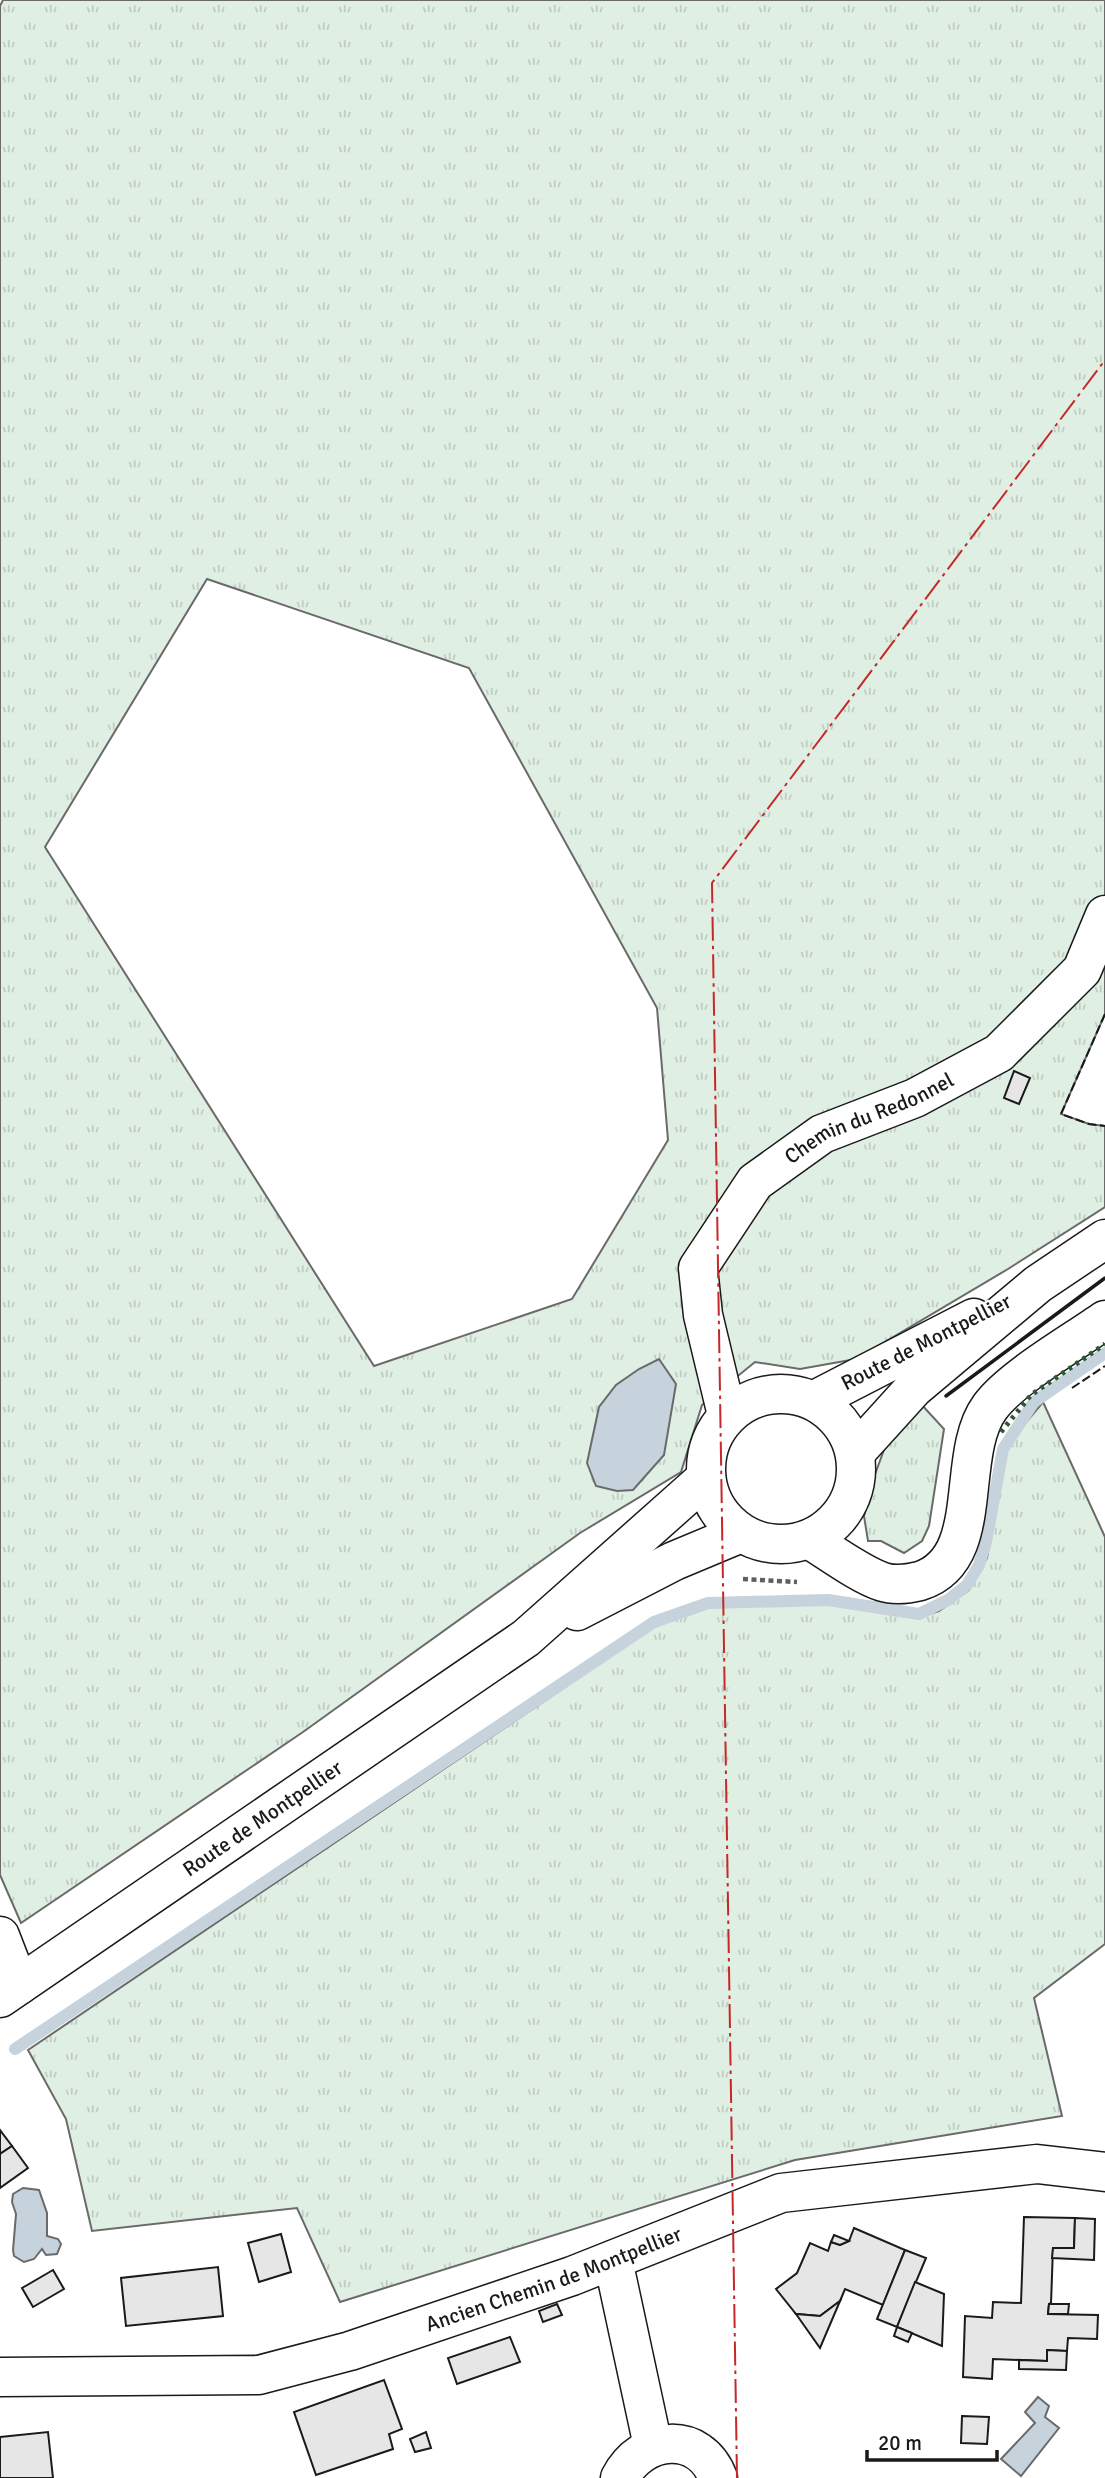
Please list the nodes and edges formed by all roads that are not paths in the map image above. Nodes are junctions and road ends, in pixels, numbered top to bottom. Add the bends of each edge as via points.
1 (1105, 915) edge
2 (1105, 1239) edge
3 (1038, 1284) junction
4 (1105, 1320) edge
5 (815, 1400) junction
6 (743, 1406) junction
7 (856, 1452) junction
8 (706, 1478) junction
9 (843, 1513) junction
10 (741, 1533) junction
11 (809, 1539) junction
12 (855, 1567) junction
13 (526, 1638) junction
14 (0, 1936) edge
15 (9, 1991) edge
16 (1105, 2172) edge
17 (613, 2260) junction
18 (0, 2377) edge
19 (653, 2446) junction
20 (620, 2478) edge
21 (718, 2478) edge

1 - 6 street, Chemin du Redonnel via 1082,970 999,1053 915,1098 822,1134 755,1182 698,1268 712,1354
2 - 3 street, Route de Montpellier
3 - 5 street, Route de Montpellier
3 - 7 street, Route de Montpellier via 914,1388
4 - 12 street via 1010,1385 989,1407 975,1438 961,1537 950,1561 931,1577 907,1585 883,1582
5 - 6 street, Route de Montpellier via 777,1393
5 - 7 street, Route de Montpellier via 841,1421
6 - 8 street via 717,1429 709,1444
7 - 9 street, Route de Montpellier via 853,1494
8 - 10 street via 718,1509
8 - 13 street, Route de Montpellier
9 - 11 street, Route de Montpellier
9 - 12 street
10 - 11 street, Route de Montpellier via 763,1542
10 - 13 street, Route de Montpellier via 674,1561
11 - 12 street
13 - 15 street, Route de Montpellier
14 - 15 street
16 - 17 street, Ancien Chemin de Montpellier via 1037,2164 780,2193
17 - 18 street, Ancien Chemin de Montpellier via 350,2350 259,2375
17 - 19 street
19 - 20 street via 638,2454
19 - 21 street via 671,2443 688,2447 704,2456

